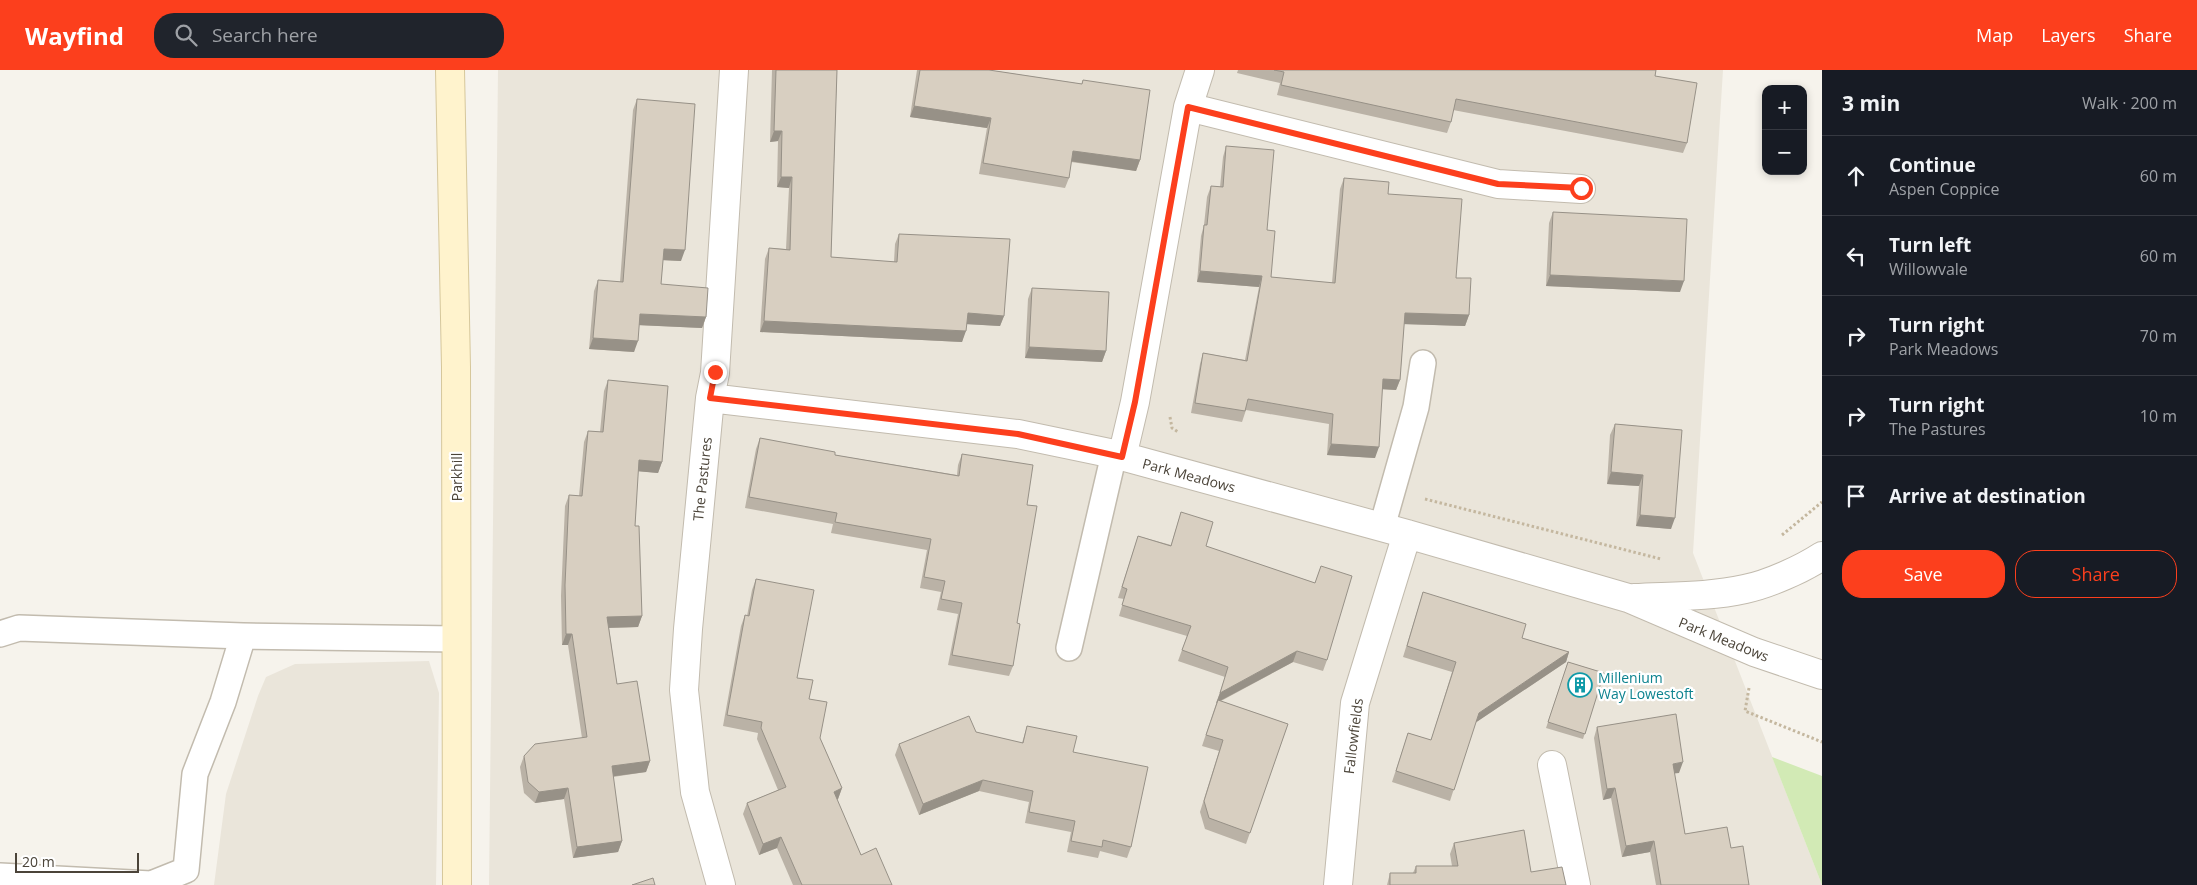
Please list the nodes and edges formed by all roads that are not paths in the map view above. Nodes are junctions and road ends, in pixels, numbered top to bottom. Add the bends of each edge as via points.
1 (450, 70) edge
2 (734, 70) edge
3 (1200, 70) edge
4 (1188, 107) junction
5 (1581, 188) dead end
6 (1423, 364) dead end
7 (710, 398) junction
8 (1118, 456) junction
9 (1395, 530) junction
10 (1822, 556) edge
11 (1628, 598) junction
12 (0, 634) edge
13 (243, 636) junction
14 (457, 639) junction
15 (1069, 648) dead end
16 (1822, 675) edge
17 (1552, 765) dead end
18 (0, 876) edge
19 (457, 885) edge
20 (721, 885) edge
21 (1338, 885) edge
22 (1576, 885) edge

1 - 14 main road, Parkhill
2 - 7 street, The Pastures via 715,372
3 - 4 street
4 - 5 street via 1498,184
4 - 8 street via 1135,402
6 - 9 lane
7 - 8 street, Park Meadows via 1018,434
7 - 20 street, The Pastures via 684,690 695,792
8 - 9 street, Park Meadows
8 - 15 lane
9 - 11 street, Park Meadows
9 - 21 street, Fallowfields via 1355,703
10 - 11 street, Park Meadows via 1805,567 1746,589 1702,595
11 - 16 street, Park Meadows via 1754,652
12 - 13 lane via 19,628
13 - 14 lane
13 - 18 lane via 223,702 195,774 186,870 151,884
14 - 19 main road, Parkhill
17 - 22 street

